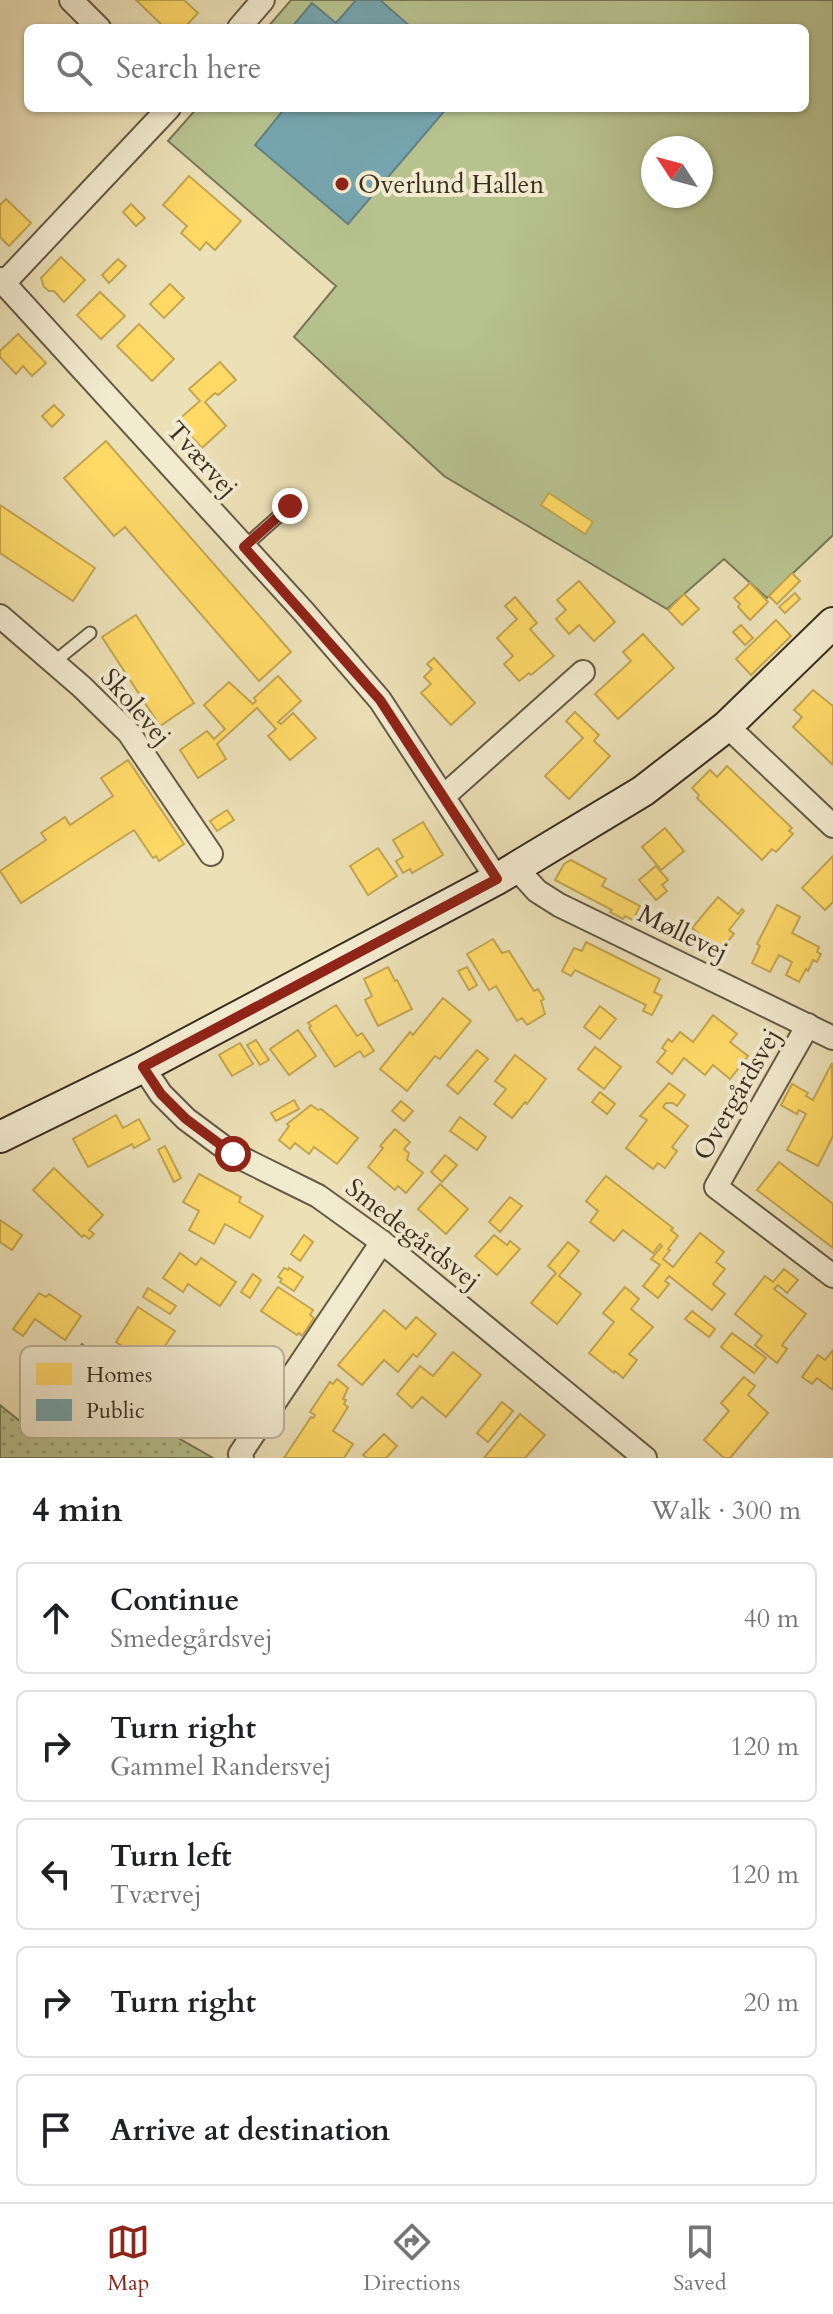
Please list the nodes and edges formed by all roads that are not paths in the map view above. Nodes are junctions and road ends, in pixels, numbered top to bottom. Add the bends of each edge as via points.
1 (71, 0) edge
2 (263, 0) edge
3 (95, 24) edge
4 (242, 24) edge
5 (165, 112) edge
6 (2, 281) edge
7 (290, 506) dead end
8 (244, 547) junction
9 (0, 616) edge
10 (833, 623) edge
11 (90, 633) dead end
12 (54, 662) junction
13 (583, 672) dead end
14 (727, 726) junction
15 (444, 796) junction
16 (833, 826) edge
17 (211, 854) dead end
18 (506, 873) junction
19 (808, 1025) junction
20 (833, 1038) edge
21 (143, 1067) junction
22 (0, 1137) edge
23 (382, 1242) junction
24 (833, 1276) edge
25 (284, 1388) edge
26 (251, 1438) edge
27 (242, 1458) edge
28 (645, 1458) edge

1 - 3 street
2 - 4 street
5 - 6 street
6 - 8 street, Tværvej
7 - 8 lane
8 - 15 street, Tværvej via 380,700
9 - 12 street, Skolevej
10 - 14 street
11 - 12 lane
12 - 17 street, Skolevej via 129,733
13 - 15 street
14 - 16 street
14 - 18 street via 643,791
15 - 18 street, Tværvej
18 - 19 street, Møllevej via 559,905
18 - 21 street
19 - 20 street, Møllevej
19 - 24 street, Overgårdsvej via 716,1187
21 - 22 street
21 - 23 street, Smedegårdsvej via 186,1119 233,1154 318,1196
23 - 25 street
23 - 28 street, Smedegårdsvej
26 - 27 street

